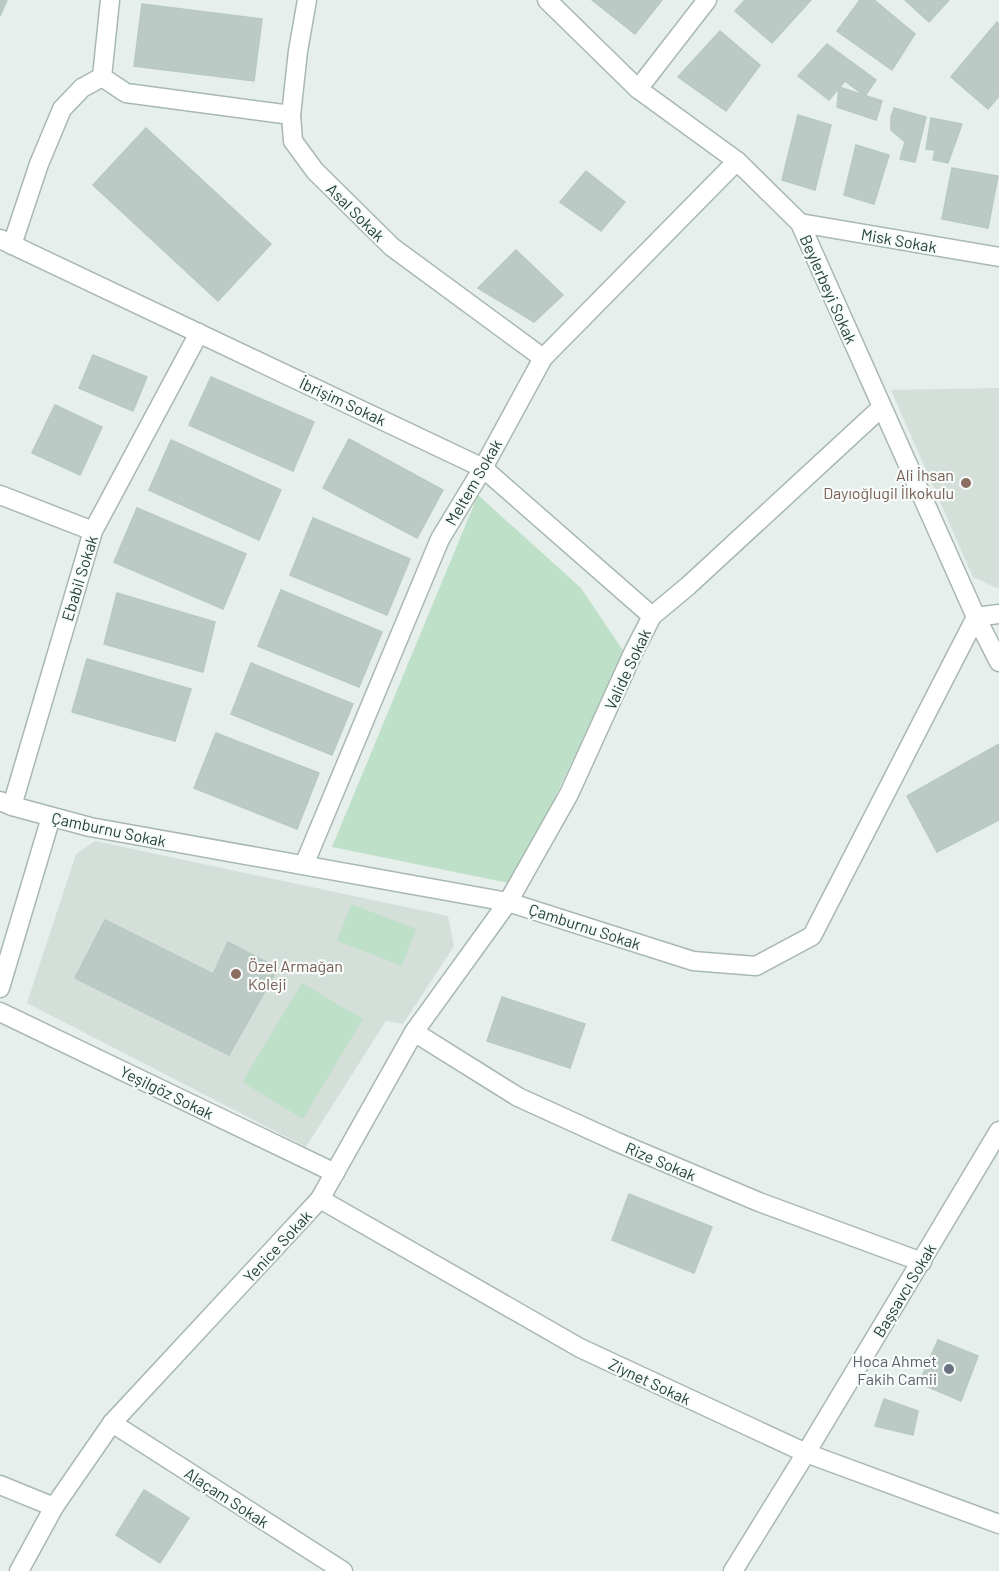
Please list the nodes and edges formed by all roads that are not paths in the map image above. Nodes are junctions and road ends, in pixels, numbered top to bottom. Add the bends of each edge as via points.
1 (110, 0) edge
2 (307, 0) edge
3 (548, 0) edge
4 (707, 0) edge
5 (102, 77) junction
6 (638, 89) junction
7 (291, 115) junction
8 (737, 161) junction
9 (800, 223) junction
10 (6, 242) edge
11 (999, 257) edge
12 (199, 333) junction
13 (543, 358) junction
14 (882, 407) junction
15 (483, 468) junction
16 (0, 495) edge
17 (93, 531) junction
18 (999, 614) edge
19 (652, 616) junction
20 (976, 617) junction
21 (999, 662) edge
22 (6, 804) edge
23 (51, 817) junction
24 (304, 865) junction
25 (508, 902) junction
26 (0, 988) edge
27 (0, 1012) edge
28 (414, 1032) junction
29 (999, 1131) edge
30 (335, 1173) junction
31 (320, 1200) junction
32 (922, 1262) junction
33 (112, 1423) junction
34 (806, 1453) junction
35 (0, 1485) edge
36 (54, 1507) junction
37 (999, 1524) edge
38 (20, 1571) edge
39 (343, 1571) edge
40 (733, 1571) edge

1 - 5 street
2 - 7 street, Asal Sokak
3 - 6 street, Beylerbeyi Sokak
4 - 6 street
5 - 7 street via 126,93
5 - 10 street via 82,88 62,109
6 - 8 street, Beylerbeyi Sokak
7 - 13 street, Asal Sokak via 293,141 315,171 392,247
8 - 9 street, Beylerbeyi Sokak
8 - 13 street, Meltem Sokak
9 - 11 street, Misk Sokak
9 - 14 street, Beylerbeyi Sokak
10 - 12 street, İbrişim Sokak
12 - 15 street, İbrişim Sokak
12 - 17 street, Ebabil Sokak
13 - 15 street, Meltem Sokak
14 - 19 street, Valide Sokak
14 - 20 street, Beylerbeyi Sokak
15 - 19 street, İbrişim Sokak
15 - 24 street, Meltem Sokak via 440,539
16 - 17 street
17 - 22 street, Ebabil Sokak
18 - 20 street
19 - 25 street, Valide Sokak via 569,794
20 - 21 street, Beylerbeyi Sokak
20 - 25 street, Çamburnu Sokak via 812,936 756,966 693,961
22 - 23 street, Çamburnu Sokak
23 - 24 street, Çamburnu Sokak
23 - 26 street
24 - 25 street, Çamburnu Sokak
25 - 28 street, Yenice Sokak
27 - 30 street, Yeşilgöz Sokak
28 - 30 street, Yenice Sokak
28 - 32 street, Rize Sokak via 518,1097 617,1142 759,1202
29 - 32 street, Başsavcı Sokak
30 - 31 street, Yenice Sokak
31 - 33 street, Yenice Sokak
31 - 34 street, Ziynet Sokak via 580,1348
32 - 34 street, Başsavcı Sokak
33 - 36 street, Yenice Sokak
33 - 39 street, Alaçam Sokak
34 - 37 street, Ziynet Sokak
34 - 40 street, Başsavcı Sokak
35 - 36 street
36 - 38 street, Yenice Sokak

